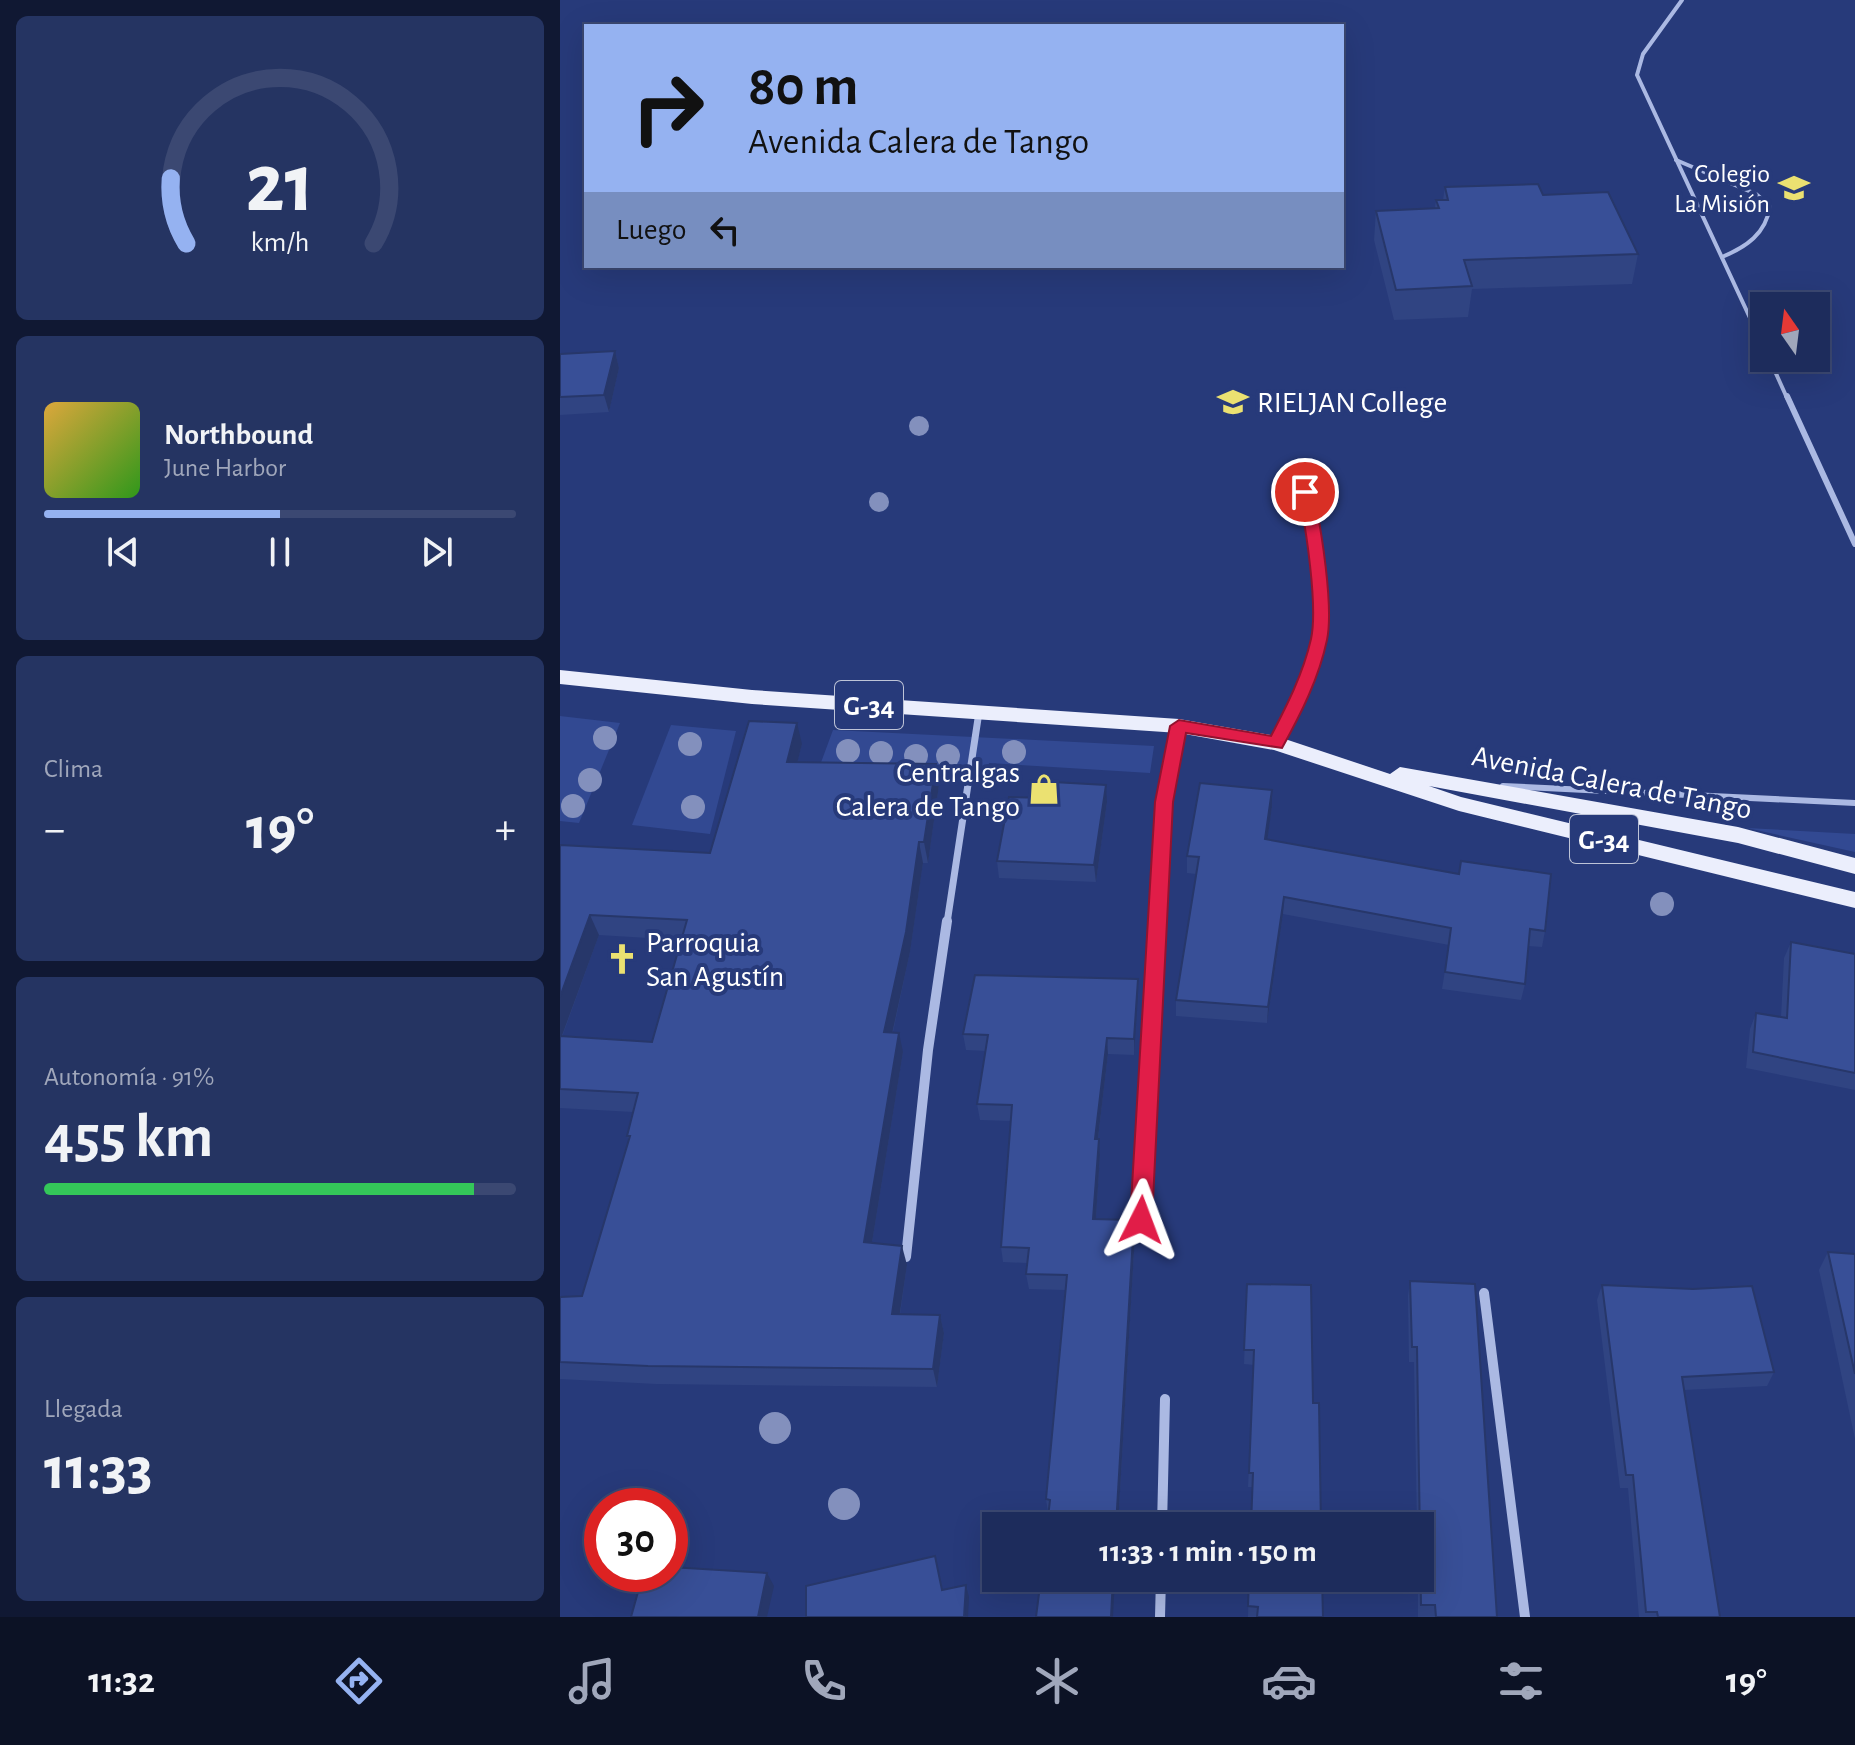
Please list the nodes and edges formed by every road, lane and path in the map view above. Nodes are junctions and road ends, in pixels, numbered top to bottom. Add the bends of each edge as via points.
1 (1682, 0) edge
2 (1676, 160) junction
3 (1722, 257) junction
4 (1750, 318) edge
5 (1775, 372) edge
6 (1305, 492) dead end
7 (1855, 544) edge
8 (560, 677) edge
9 (979, 712) junction
10 (1179, 726) junction
11 (1276, 743) junction
12 (1356, 768) junction
13 (1475, 785) junction
14 (1855, 803) edge
15 (1855, 866) edge
16 (1855, 900) edge
17 (1141, 1220) dead end
18 (906, 1257) dead end
19 (1484, 1293) dead end
20 (1165, 1399) dead end
21 (1162, 1512) edge
22 (1161, 1592) edge
23 (1160, 1617) edge
24 (1525, 1617) edge

1 - 2 lane via 1636,68
2 - 3 lane
2 - 3 lane via 1756,194 1770,206 1753,240
3 - 4 lane
5 - 7 lane
6 - 11 lane via 1315,531 1320,636 1303,690
8 - 9 main road, Avenida Calera de Tango / G-34
9 - 10 main road, Avenida Calera de Tango / G-34
9 - 18 street via 928,1050
10 - 11 main road, Avenida Calera de Tango / G-34
10 - 17 street via 1164,802
11 - 12 main road, Avenida Calera de Tango / G-34
12 - 13 main road, Avenida Calera de Tango / G-34
12 - 16 main road, Avenida Calera de Tango / G-34 via 1459,804
13 - 14 lane
13 - 15 main road, Avenida Calera de Tango / G-34 via 1738,835
19 - 24 street
20 - 21 street
22 - 23 street

